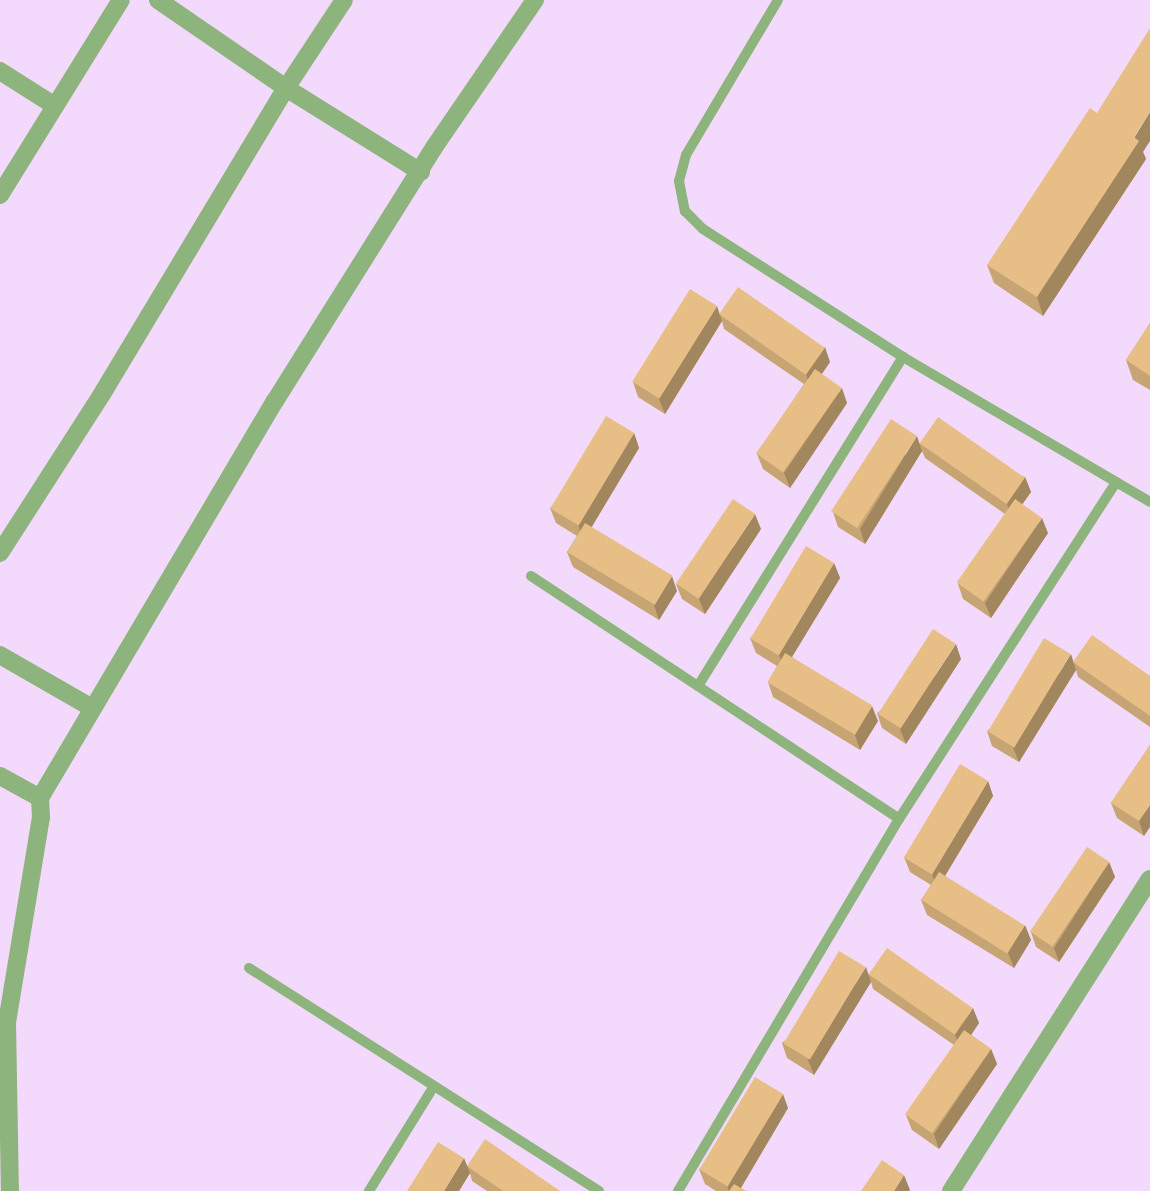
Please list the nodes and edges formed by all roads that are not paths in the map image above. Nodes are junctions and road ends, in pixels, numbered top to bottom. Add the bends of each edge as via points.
1 (121, 0) edge
2 (158, 0) edge
3 (344, 0) edge
4 (535, 0) edge
5 (778, 0) edge
6 (0, 71) edge
7 (286, 88) junction
8 (55, 106) junction
9 (421, 172) junction
10 (0, 195) edge
11 (903, 357) junction
12 (1116, 482) junction
13 (1150, 502) edge
14 (0, 553) edge
15 (531, 576) dead end
16 (0, 655) edge
17 (698, 686) junction
18 (92, 709) junction
19 (0, 776) edge
20 (40, 798) junction
21 (900, 819) junction
22 (1150, 879) edge
23 (249, 968) dead end
24 (434, 1086) junction
25 (10, 1191) edge
26 (369, 1191) edge
27 (599, 1191) edge
28 (678, 1191) edge
29 (951, 1191) edge

1 - 8 street
2 - 7 street
3 - 7 street
4 - 9 street
5 - 11 lane via 687,155 679,181 681,204 703,229
6 - 8 street
7 - 9 street
7 - 14 street via 102,394
8 - 10 street
9 - 18 street via 275,401
11 - 12 lane
11 - 17 lane
12 - 13 lane
12 - 21 lane
15 - 17 lane
16 - 18 street
17 - 21 lane
18 - 20 street
19 - 20 street
20 - 25 street via 40,840 7,1023
21 - 28 lane
22 - 29 street
23 - 24 lane
24 - 26 lane
24 - 27 lane

